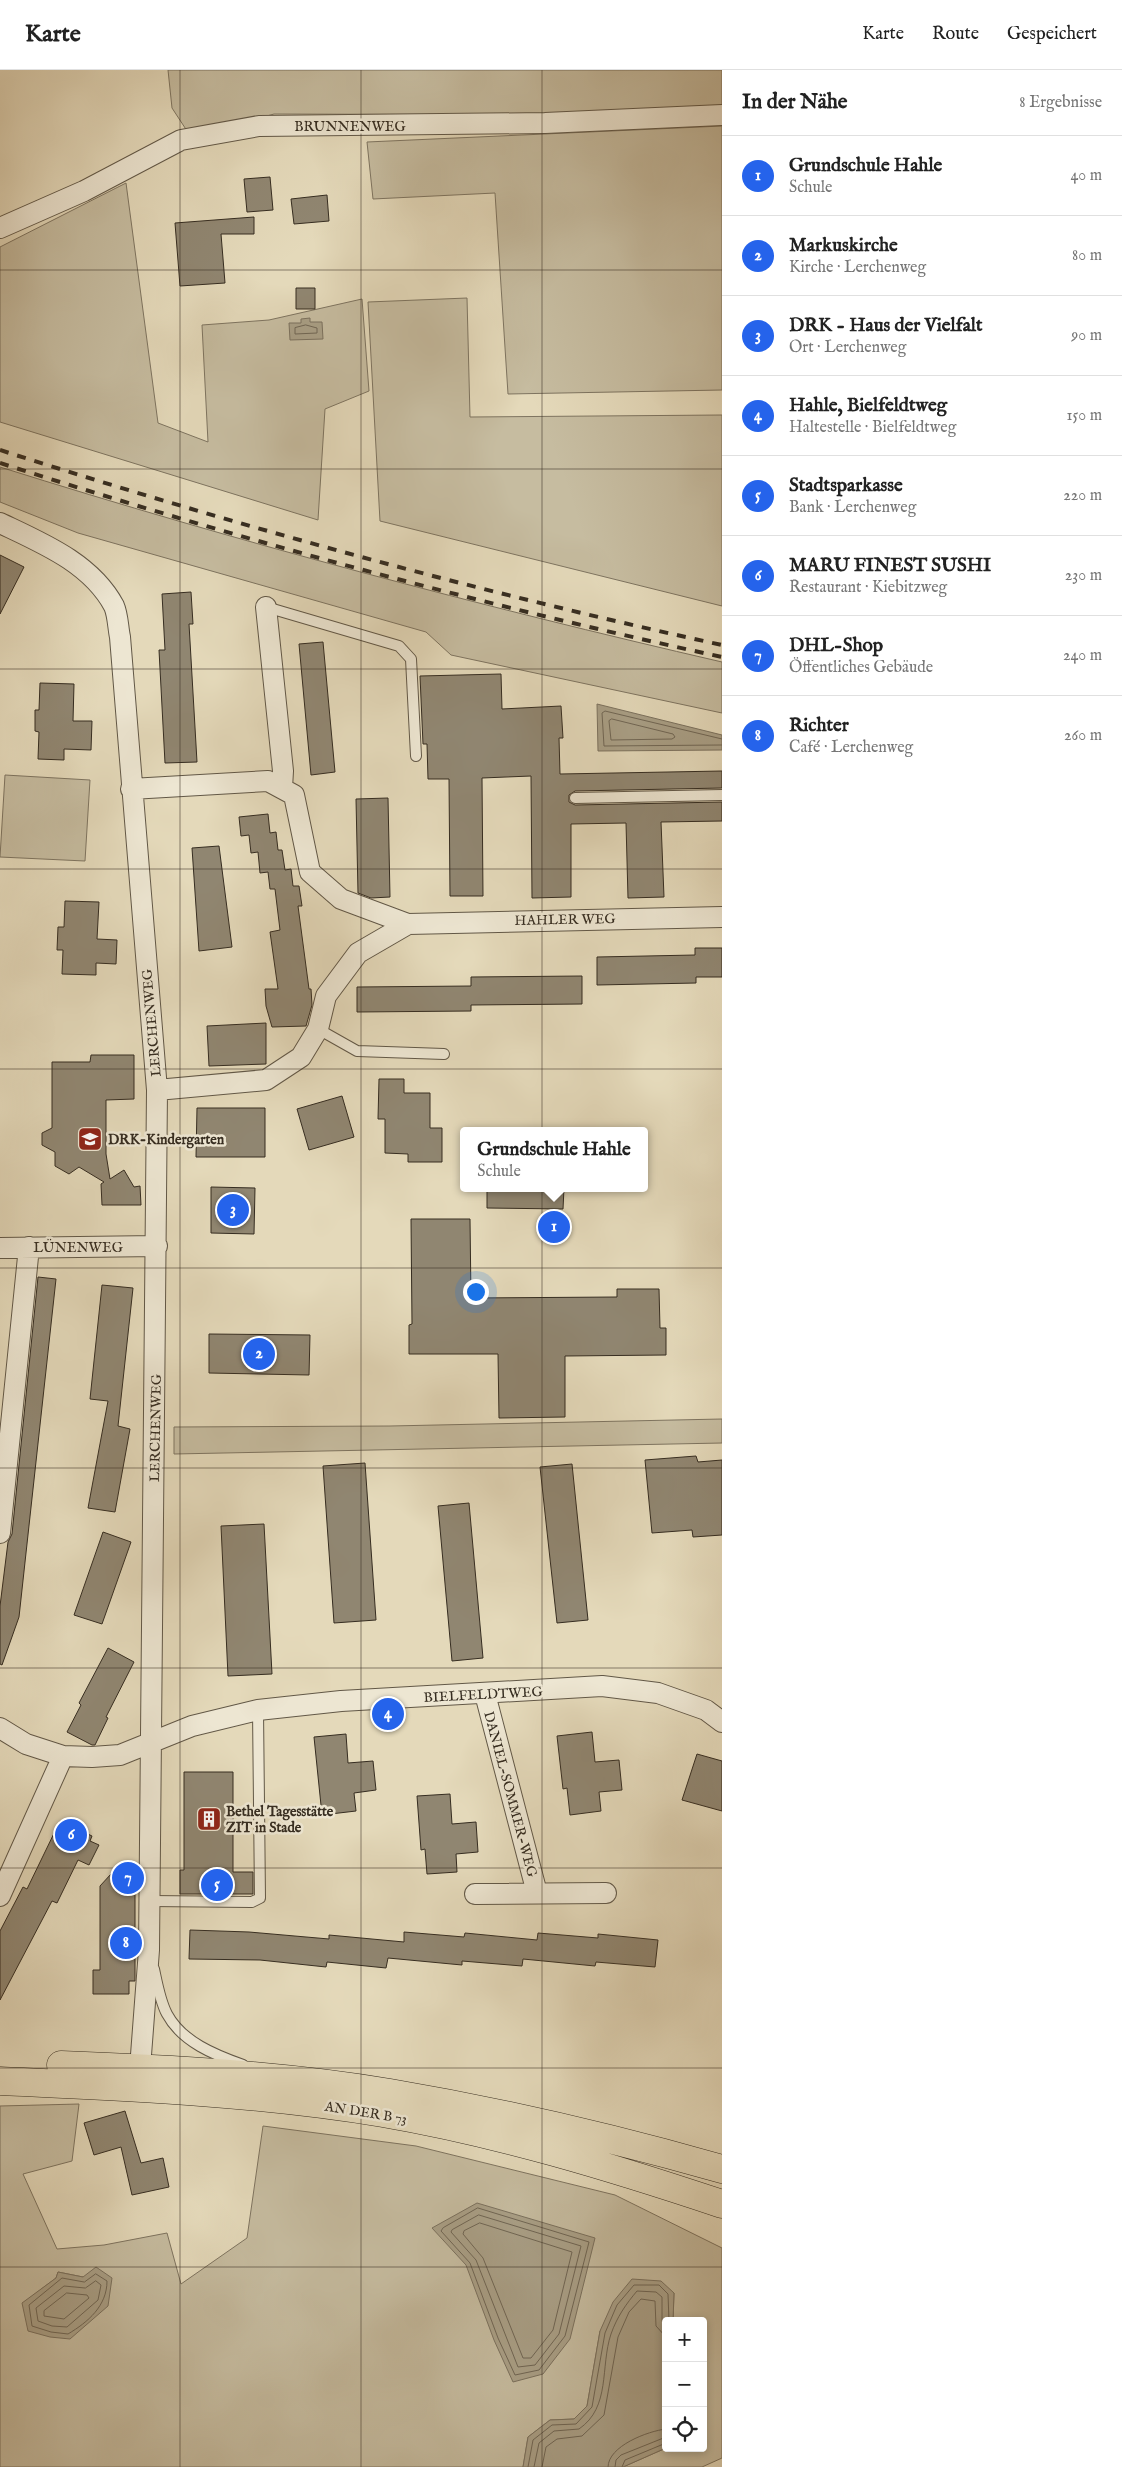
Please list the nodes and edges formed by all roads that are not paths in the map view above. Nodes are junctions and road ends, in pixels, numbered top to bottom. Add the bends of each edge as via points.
1 (722, 115) edge
2 (0, 228) edge
3 (0, 523) edge
4 (266, 608) joint
5 (416, 756) dead end
6 (282, 788) junction
7 (131, 789) junction
8 (722, 795) edge
9 (575, 798) dead end
10 (722, 917) edge
11 (408, 924) junction
12 (318, 1029) junction
13 (444, 1054) dead end
14 (157, 1090) junction
15 (157, 1246) junction
16 (29, 1247) junction
17 (0, 1248) edge
18 (0, 1533) edge
19 (485, 1694) junction
20 (258, 1710) junction
21 (722, 1722) edge
22 (0, 1728) edge
23 (152, 1742) junction
24 (63, 1756) junction
25 (537, 1893) junction
26 (606, 1893) dead end
27 (475, 1894) dead end
28 (0, 1896) edge
29 (150, 1901) junction
30 (149, 1950) junction
31 (0, 2063) edge
32 (261, 2077) junction
33 (139, 2078) junction
34 (0, 2082) edge
35 (722, 2169) edge
36 (722, 2204) edge

1 - 2 street, BRUNNENWEG via 545,123 259,126 181,140 84,191
3 - 7 street, LERCHENWEG via 68,558 92,578 114,608 120,637
4 - 5 lane via 398,646 405,652 411,659
4 - 6 street via 283,771
6 - 7 street via 268,781
6 - 11 street, HAHLER WEG via 294,795 310,872 341,900
7 - 14 street, LERCHENWEG
8 - 9 lane
10 - 11 street, HAHLER WEG
11 - 12 street, HAHLER WEG via 358,953 326,996
12 - 13 lane via 357,1051
12 - 14 street, HAHLER WEG via 301,1057 266,1080
14 - 15 street, LERCHENWEG
15 - 16 street, LÜNENWEG
15 - 23 street, LERCHENWEG
16 - 17 street, LÜNENWEG
16 - 18 street
19 - 20 street, BIELFELDTWEG via 341,1701
19 - 21 street, BIELFELDTWEG via 602,1686 658,1693 706,1710
19 - 25 street, DANIEL-SOMMER-WEG
20 - 23 street, BIELFELDTWEG via 192,1726
20 - 29 lane via 260,1898 252,1902
22 - 24 street, BIELFELDTWEG via 26,1744
23 - 24 street, BIELFELDTWEG via 120,1755
23 - 29 street, LERCHENWEG
24 - 28 street
25 - 26 street, DANIEL-SOMMER-WEG
25 - 27 street, DANIEL-SOMMER-WEG
29 - 30 street, LERCHENWEG
30 - 32 lane via 167,2014 178,2028 215,2054 260,2072
30 - 33 street, LERCHENWEG
31 - 33 main road, AN DER B 73
32 - 33 main road, AN DER B 73
32 - 35 main road, AN DER B 73 via 388,2093 487,2112 642,2147
33 - 34 main road, AN DER B 73
33 - 36 main road, AN DER B 73 via 392,2115 550,2150

